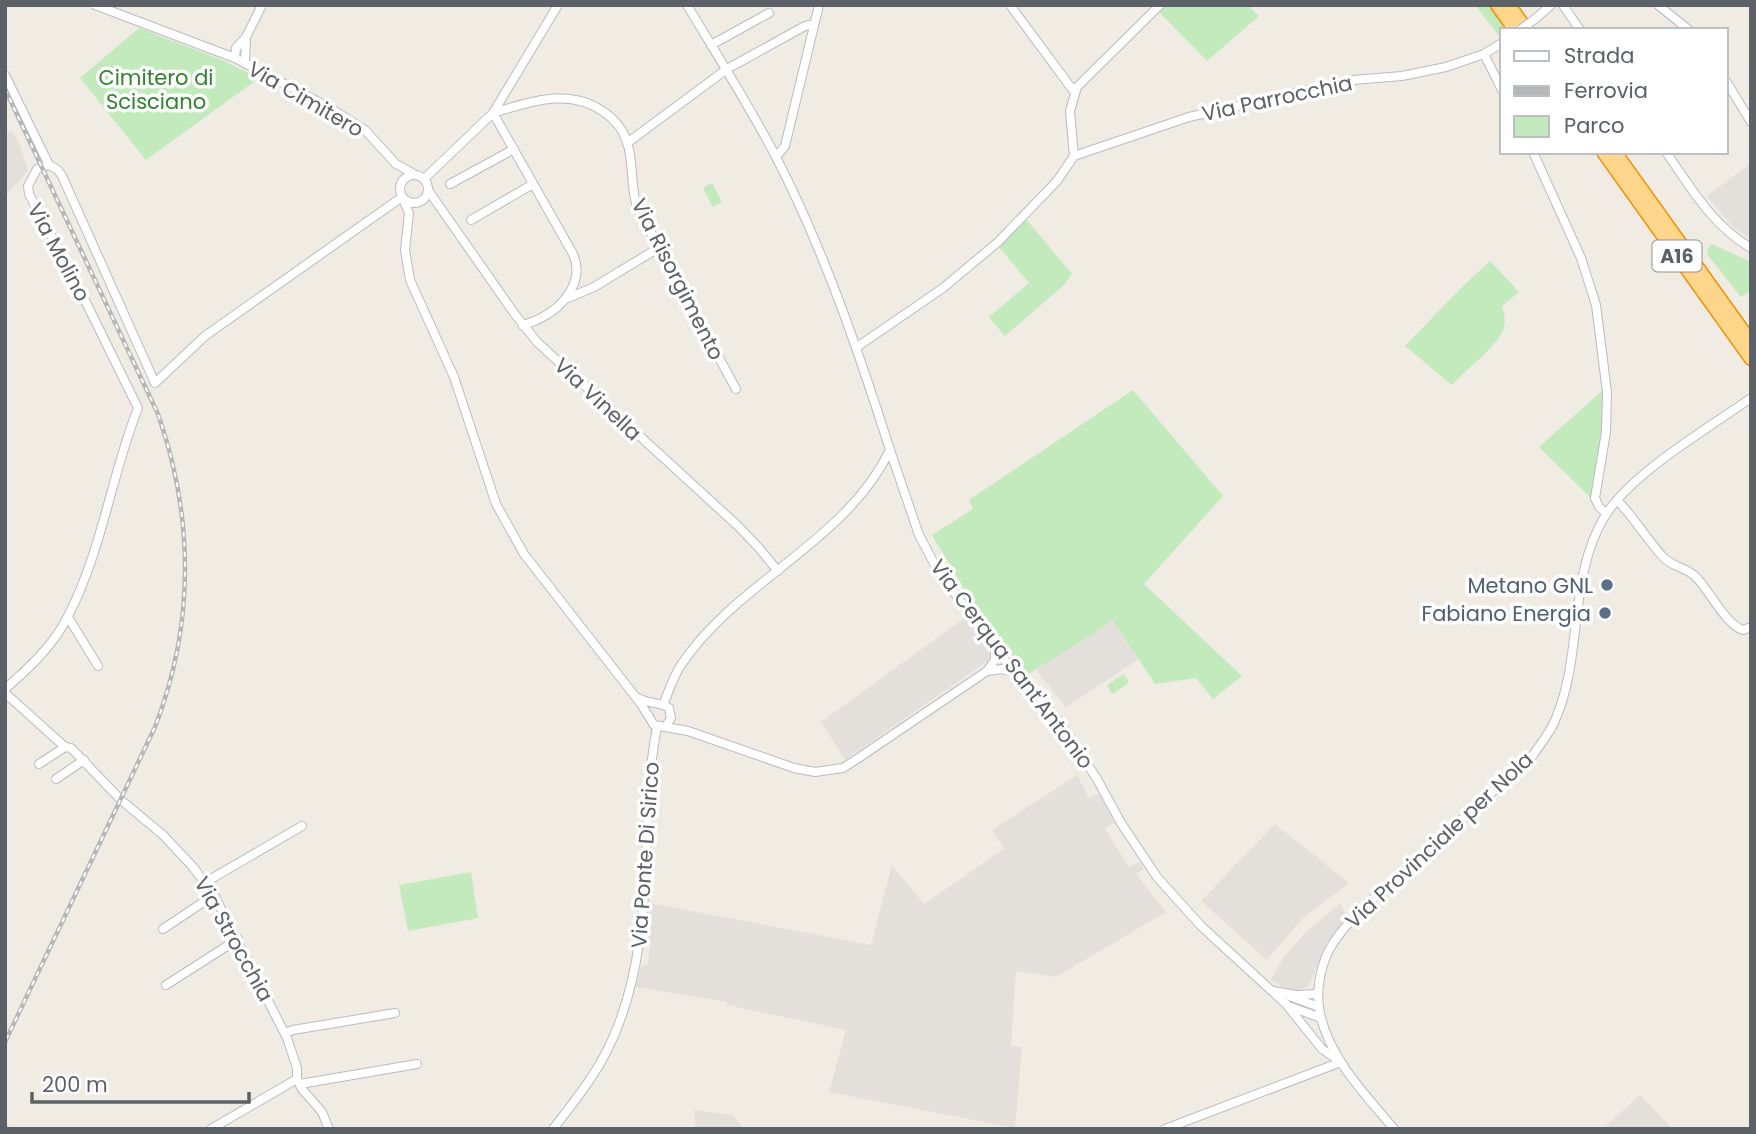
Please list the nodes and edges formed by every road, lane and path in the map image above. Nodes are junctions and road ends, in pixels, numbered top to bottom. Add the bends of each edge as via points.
1 (95, 5) edge
2 (262, 5) edge
3 (558, 5) edge
4 (687, 5) edge
5 (819, 5) edge
6 (1010, 5) edge
7 (1160, 5) edge
8 (1497, 5) edge
9 (1510, 5) edge
10 (1550, 5) edge
11 (1563, 5) edge
12 (1658, 5) edge
13 (769, 13) dead end
14 (814, 24) junction
15 (1531, 24) edge
16 (1515, 28) edge
17 (1579, 28) edge
18 (1687, 28) edge
19 (243, 40) junction
20 (1500, 44) edge
21 (711, 46) junction
22 (214, 51) junction
23 (1484, 54) junction
24 (235, 58) junction
25 (245, 63) junction
26 (727, 69) junction
27 (5, 75) edge
28 (1728, 84) edge
29 (1500, 86) edge
30 (1075, 93) junction
31 (494, 113) junction
32 (1751, 122) edge
33 (628, 143) junction
34 (514, 149) junction
35 (1534, 154) edge
36 (1604, 154) edge
37 (1616, 154) edge
38 (1667, 154) edge
39 (1074, 156) junction
40 (776, 157) junction
41 (392, 160) junction
42 (49, 165) junction
43 (414, 174) junction
44 (424, 179) junction
45 (450, 184) dead end
46 (533, 184) junction
47 (400, 186) junction
48 (428, 190) junction
49 (403, 198) junction
50 (417, 203) junction
51 (439, 208) junction
52 (471, 220) dead end
53 (407, 235) junction
54 (660, 247) junction
55 (1751, 248) edge
56 (1687, 254) junction
57 (565, 299) junction
58 (541, 318) junction
59 (523, 326) junction
60 (1751, 335) edge
61 (532, 336) junction
62 (1751, 342) edge
63 (856, 347) junction
64 (1751, 359) edge
65 (736, 389) dead end
66 (1751, 398) edge
67 (890, 450) junction
68 (1618, 500) junction
69 (1606, 513) junction
70 (778, 571) junction
71 (68, 617) junction
72 (1751, 627) edge
73 (995, 648) junction
74 (995, 660) junction
75 (1004, 665) junction
76 (98, 666) dead end
77 (987, 671) junction
78 (5, 691) edge
79 (635, 697) junction
80 (659, 705) junction
81 (671, 711) junction
82 (649, 717) junction
83 (661, 726) junction
84 (688, 731) junction
85 (65, 747) junction
86 (84, 760) junction
87 (39, 764) dead end
88 (56, 779) dead end
89 (302, 826) dead end
90 (204, 883) junction
91 (214, 895) junction
92 (163, 929) dead end
93 (239, 939) junction
94 (166, 985) dead end
95 (1269, 990) junction
96 (1283, 993) junction
97 (1318, 994) junction
98 (1286, 1004) junction
99 (1319, 1007) junction
100 (395, 1013) dead end
101 (1321, 1018) junction
102 (285, 1033) junction
103 (1341, 1062) junction
104 (417, 1064) dead end
105 (298, 1082) junction
106 (211, 1129) edge
107 (329, 1129) edge
108 (553, 1129) edge
109 (1164, 1129) edge
110 (1394, 1129) edge

1 - 22 street, Via Cimitero
2 - 19 street
3 - 31 street
4 - 21 street, Via Cerqua Sant'Antonio
5 - 14 street
6 - 30 street
7 - 30 street via 1082,80
8 - 16 highway
9 - 15 highway
10 - 15 street
11 - 17 street
12 - 18 street
13 - 21 street
14 - 26 street
14 - 40 street via 785,146
19 - 22 street
19 - 24 street
19 - 25 street
20 - 23 street, Via Parrocchia
21 - 26 street, Via Cerqua Sant'Antonio
22 - 24 street, Via Cimitero
23 - 29 street
23 - 39 street, Via Parrocchia via 1446,67 1353,80 1189,117
24 - 25 street, Via Cimitero
25 - 41 street, Via Cimitero via 365,130
26 - 33 street
26 - 40 street, Via Cerqua Sant'Antonio
27 - 42 street
28 - 32 street
30 - 39 street via 1070,111
31 - 33 street via 542,99 581,100 614,120
31 - 34 street
31 - 44 street
33 - 54 street, Via Risorgimento via 633,195
34 - 45 street
34 - 46 street
35 - 69 street via 1581,258 1596,305 1607,392 1606,432 1595,498
36 - 64 highway, A16
37 - 56 highway, A16
38 - 55 street via 1715,221
39 - 63 street via 1057,181 998,242 943,288
40 - 63 street, Via Cerqua Sant'Antonio
41 - 43 street
41 - 47 street
42 - 49 street, Via Molino via 62,176 155,383 205,336
42 - 71 street, Via Molino via 33,174 29,194 138,408
43 - 44 street
43 - 47 street via 405,177
44 - 48 street
46 - 52 street
46 - 57 street via 576,262 577,278
47 - 49 street
48 - 50 street via 425,199
48 - 51 street, Via Vinella
49 - 50 street
49 - 53 street via 409,213
50 - 51 street
50 - 53 street
51 - 59 street, Via Vinella
53 - 79 street via 410,280 461,394 496,504 524,554
54 - 57 street
54 - 65 street, Via Risorgimento
56 - 60 highway
56 - 62 highway, A16
57 - 58 street
58 - 59 street
58 - 61 street
59 - 61 street, Via Vinella
61 - 70 street, Via Vinella via 738,526
63 - 67 street, Via Cerqua Sant'Antonio
66 - 68 street, Via Provinciale per Nola via 1638,478
67 - 70 street via 879,473 858,498
67 - 73 street, Via Cerqua Sant'Antonio via 919,535 936,568
68 - 69 street, Via Provinciale per Nola
68 - 72 street via 1663,557 1698,579 1734,626
69 - 97 street, Via Provinciale per Nola via 1586,560 1566,680 1552,728 1533,755 1346,926 1322,966
70 - 80 street via 733,606 698,643
71 - 76 street
71 - 78 street, Via Molino via 33,664
73 - 74 street
73 - 75 street, Via Cerqua Sant'Antonio
74 - 75 street
74 - 77 street
75 - 77 street
75 - 95 street, Via Cerqua Sant'Antonio via 1030,686 1060,723 1157,877
77 - 84 street via 843,768 829,772 794,768
78 - 85 street, Via Strocchia
79 - 80 street
79 - 82 street
80 - 81 street
80 - 82 street via 650,710
81 - 83 street, Via Ponte Di Sirico via 671,718
81 - 84 street
82 - 83 street
83 - 84 street
83 - 108 street, Via Ponte Di Sirico via 647,810 641,933 627,999 601,1061
85 - 86 street, Via Strocchia
85 - 87 street
86 - 88 street
86 - 90 street, Via Strocchia via 121,800 163,835
89 - 90 street
90 - 91 street, Via Strocchia
91 - 92 street
91 - 93 street, Via Strocchia
93 - 94 street
93 - 102 street, Via Strocchia
95 - 96 street
95 - 98 street, Via Cerqua Sant'Antonio
96 - 97 street
96 - 99 street
97 - 99 street, Via Provinciale per Nola
98 - 101 street, Via Cerqua Sant'Antonio
98 - 103 street, Via Cerqua Sant'Antonio via 1322,1049
99 - 101 street, Via Provinciale per Nola
100 - 102 street
101 - 103 street, Via Provinciale per Nola
102 - 105 street, Via Strocchia
103 - 109 street
103 - 110 street
104 - 105 street
105 - 106 street
105 - 107 street, Via Strocchia via 322,1112

